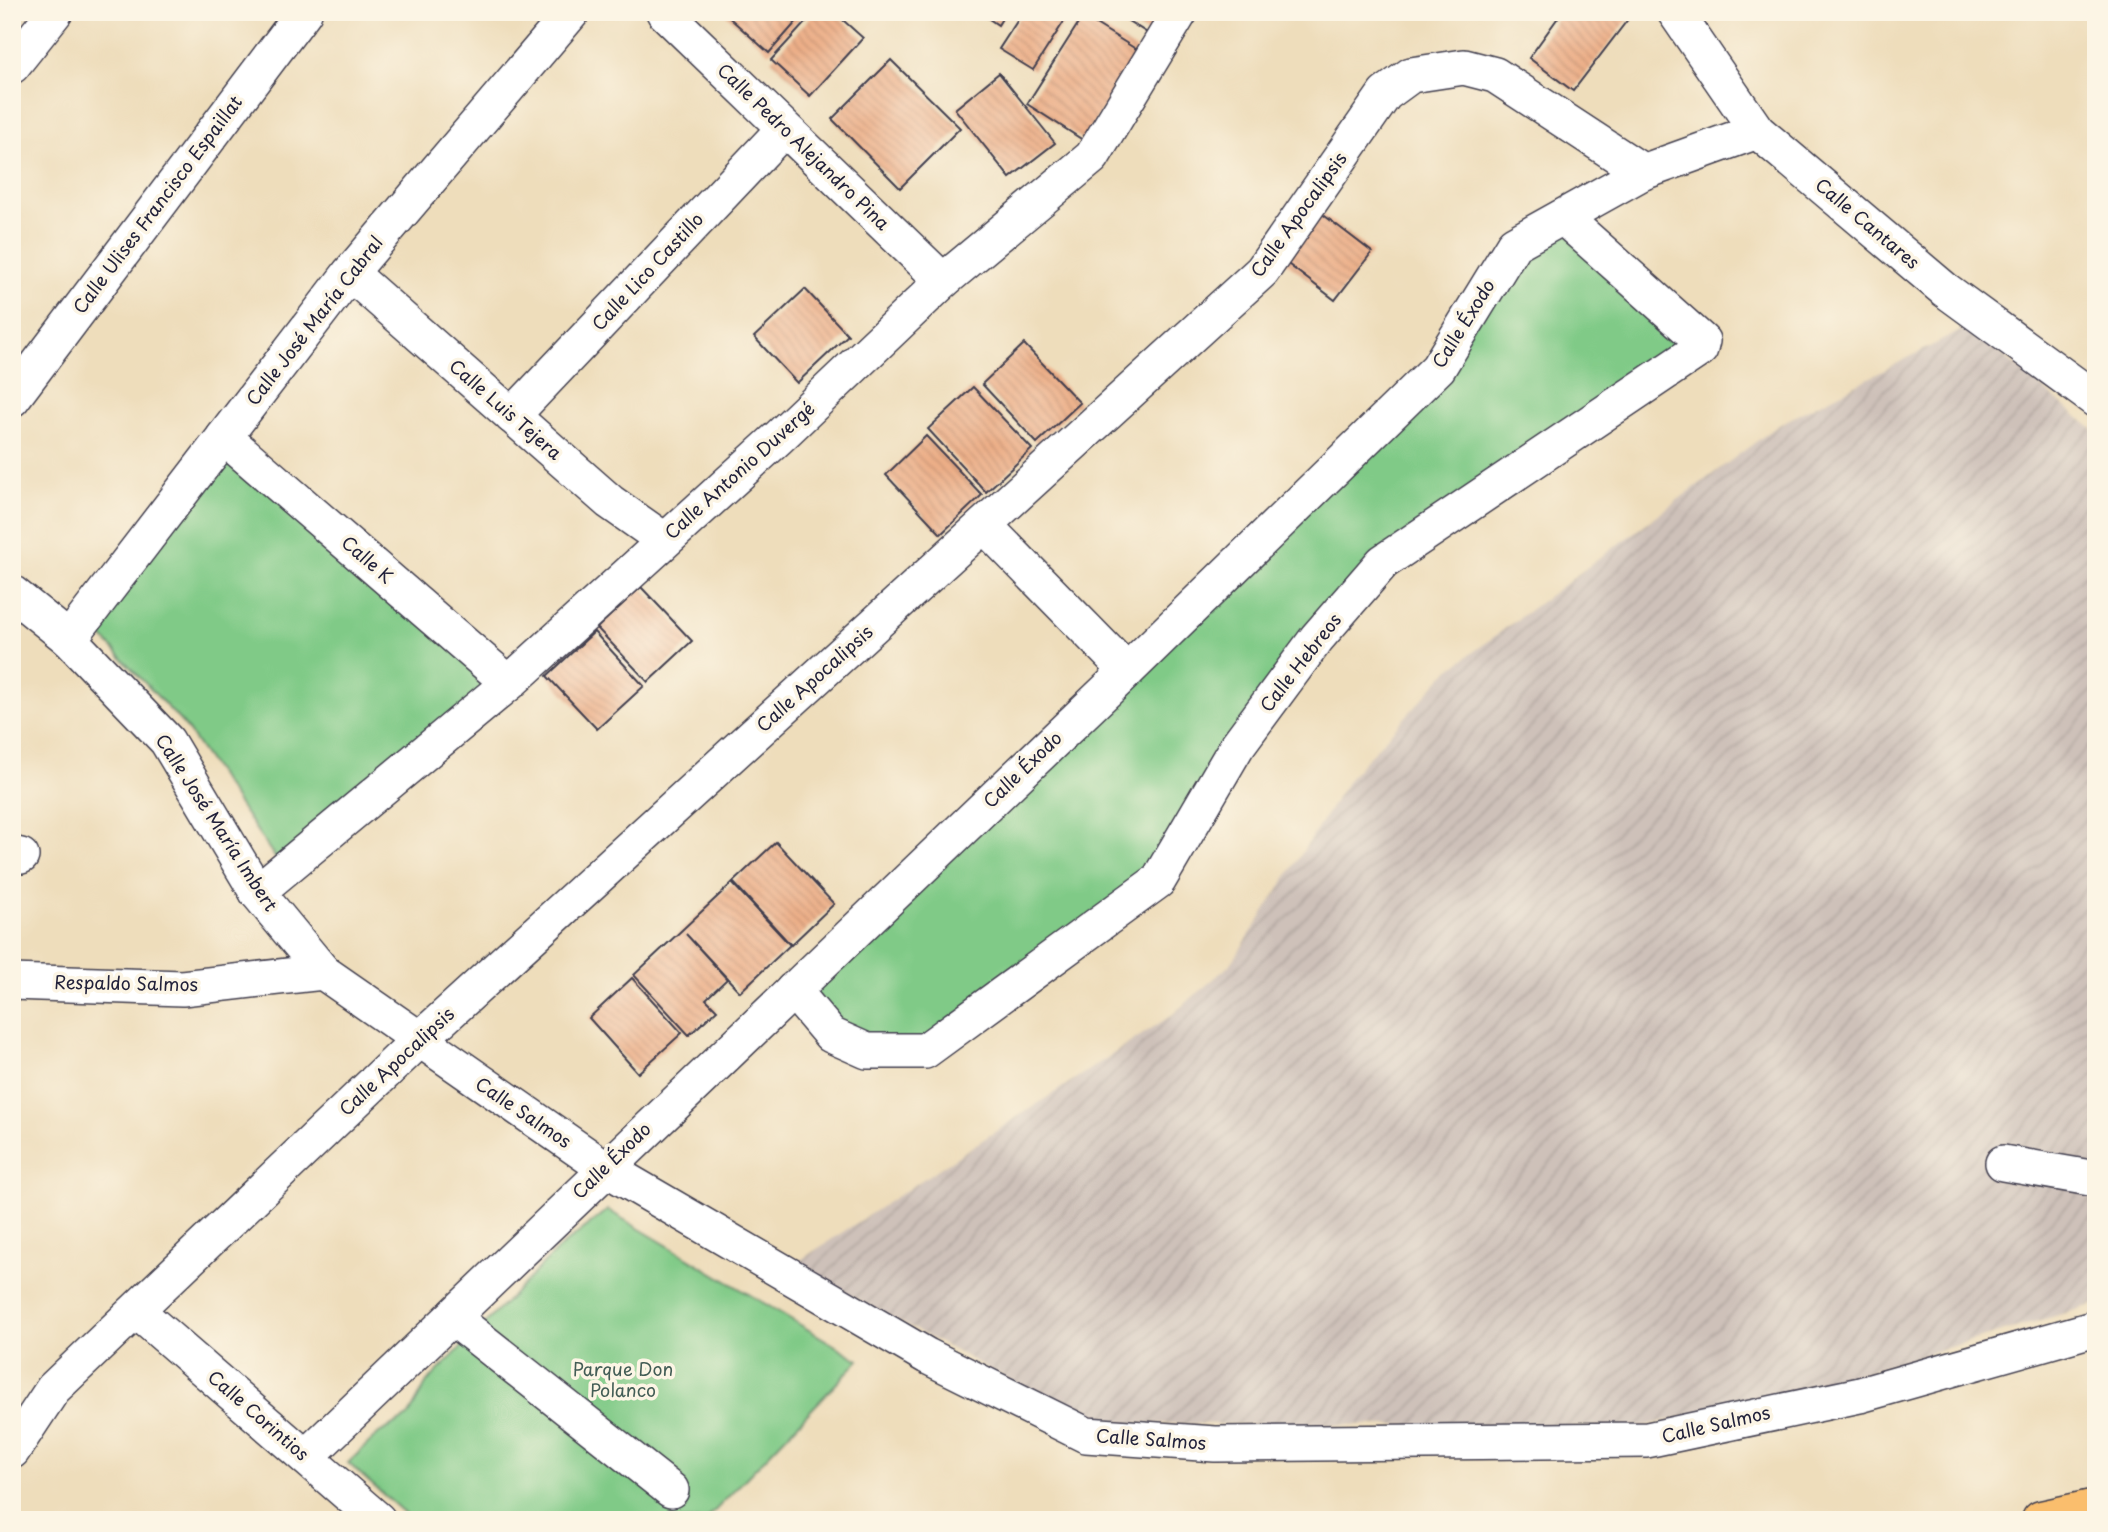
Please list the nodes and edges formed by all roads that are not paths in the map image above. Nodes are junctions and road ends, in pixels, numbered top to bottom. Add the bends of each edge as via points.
1 (55, 12) edge
2 (304, 12) edge
3 (572, 12) edge
4 (664, 12) edge
5 (1180, 12) edge
6 (1675, 12) edge
7 (12, 66) edge
8 (784, 129) junction
9 (1757, 131) junction
10 (1643, 172) junction
11 (1563, 217) junction
12 (350, 273) junction
13 (943, 281) junction
14 (12, 399) edge
15 (2096, 400) edge
16 (512, 416) junction
17 (224, 437) junction
18 (984, 525) junction
19 (664, 540) junction
20 (12, 593) edge
21 (69, 639) junction
22 (1127, 671) junction
23 (509, 683) junction
24 (257, 892) junction
25 (323, 972) junction
26 (12, 982) edge
27 (793, 990) junction
28 (418, 1041) junction
29 (2003, 1163) dead end
30 (605, 1168) junction
31 (2096, 1179) edge
32 (138, 1312) junction
33 (453, 1318) junction
34 (2096, 1328) edge
35 (12, 1451) edge
36 (306, 1457) junction
37 (671, 1490) dead end
38 (2096, 1508) edge
39 (378, 1520) edge
40 (2041, 1520) edge

1 - 7 street
2 - 14 street, Calle Ulises Francisco Espaillat
3 - 12 street, Calle José María Cabral
4 - 8 street, Calle Pedro Alejandro Pina
5 - 13 street, Calle Antonio Duvergé via 1092,158
6 - 9 street, Calle Cantares
8 - 13 street, Calle Pedro Alejandro Pina
8 - 16 street, Calle Lico Castillo
9 - 10 street, Calle Éxodo
9 - 15 street, Calle Cantares via 1944,289
10 - 11 street, Calle Éxodo
10 - 18 street, Calle Apocalipsis via 1495,75 1464,67 1411,75 1385,94 1262,271
11 - 22 street, Calle Éxodo via 1514,244 1438,368
11 - 27 street, Calle Hebreos via 1702,341 1700,349 1383,562 1317,639 1237,746 1158,881 925,1051 867,1051 831,1035
12 - 16 street, Calle Luis Tejera
12 - 17 street, Calle José María Cabral
13 - 19 street, Calle Antonio Duvergé
16 - 19 street, Calle Luis Tejera via 610,502
17 - 21 street, Calle José María Cabral
17 - 23 street, Calle K
18 - 22 street
18 - 28 street, Calle Apocalipsis
19 - 23 street, Calle Antonio Duvergé
20 - 21 street, Calle José María Imbert
21 - 24 street, Calle José María Imbert via 167,741
22 - 27 street, Calle Éxodo
23 - 24 street, Calle Antonio Duvergé
24 - 25 street, Calle José María Imbert
25 - 26 street, Respaldo Salmos via 182,988
25 - 28 street, Calle Salmos
27 - 30 street, Calle Éxodo
28 - 30 street, Calle Salmos
28 - 32 street, Calle Apocalipsis
29 - 31 street
30 - 33 street, Calle Éxodo
30 - 34 street, Calle Salmos via 927,1356 1086,1435 1215,1444 1647,1440 1860,1395
32 - 35 street, Calle Apocalipsis via 53,1389
32 - 36 street, Calle Corintios
33 - 36 street, Calle Éxodo
33 - 37 street
36 - 39 street, Calle Corintios
38 - 40 main road

